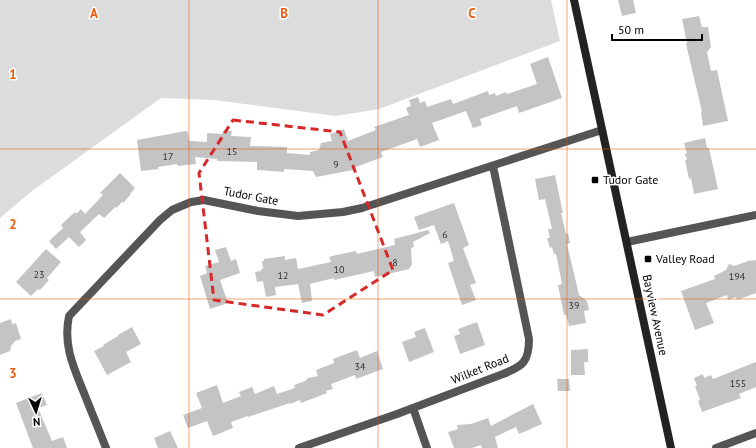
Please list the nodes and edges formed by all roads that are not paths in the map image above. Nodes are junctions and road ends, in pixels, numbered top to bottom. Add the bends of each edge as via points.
1 (574, 0) edge
2 (602, 130) junction
3 (493, 166) junction
4 (756, 215) edge
5 (626, 242) junction
6 (413, 408) junction
7 (756, 433) edge
8 (106, 448) edge
9 (299, 448) edge
10 (428, 448) edge
11 (671, 448) edge
12 (716, 448) edge

1 - 2 main road, Bayview Avenue
2 - 3 street, Tudor Gate
2 - 5 main road, Bayview Avenue
3 - 6 street, Wilket Road via 526,323 529,352 524,362 516,369
3 - 8 street, Tudor Gate via 343,212 298,216 204,200 172,210 146,233 69,316 66,329 67,345
4 - 5 street
5 - 11 main road, Bayview Avenue
6 - 9 street, Wilket Road
6 - 10 street
7 - 12 street

